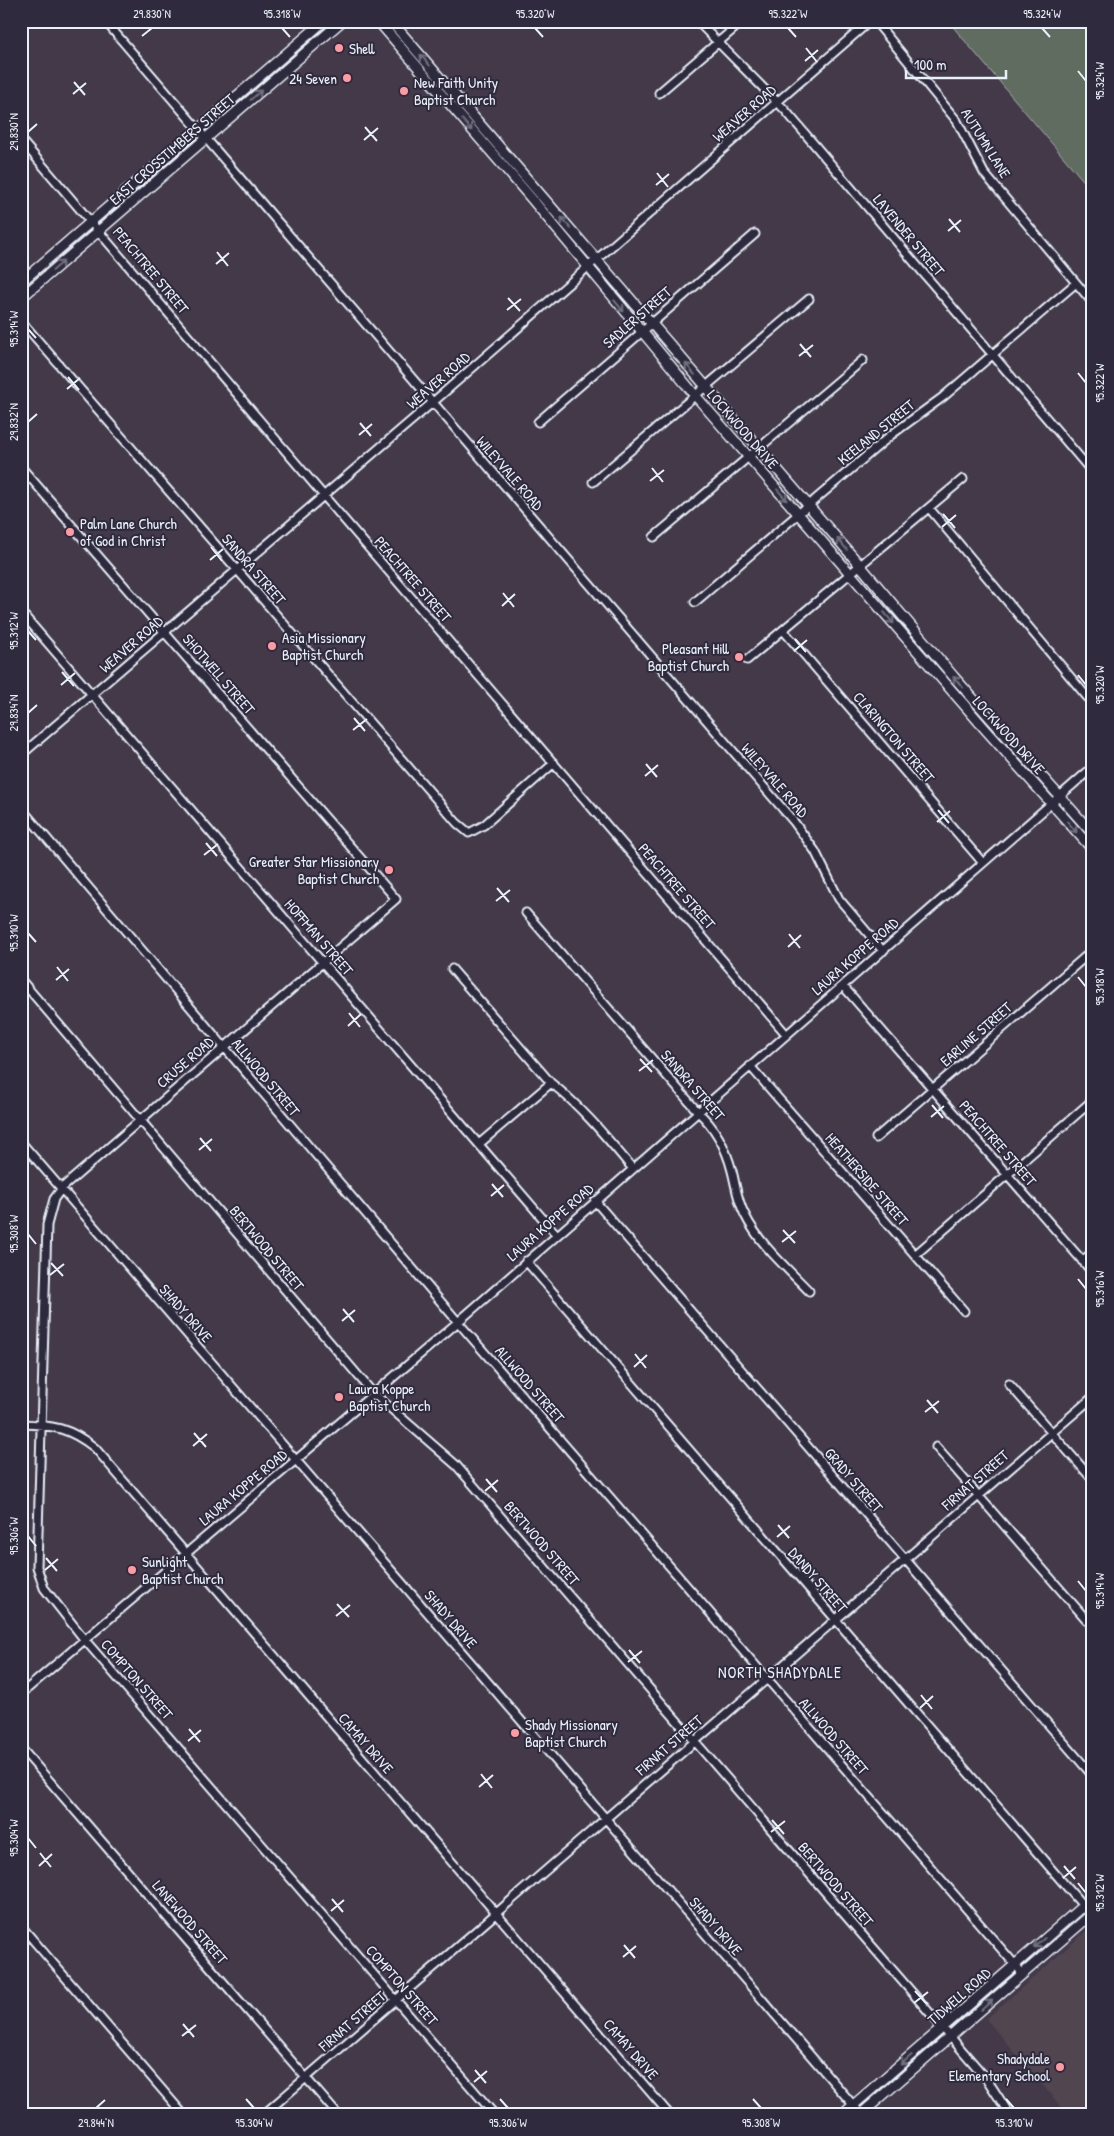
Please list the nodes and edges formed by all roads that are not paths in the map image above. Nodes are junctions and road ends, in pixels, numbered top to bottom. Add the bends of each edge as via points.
1 (105, 21) edge
2 (324, 21) edge
3 (342, 21) edge
4 (378, 21) edge
5 (391, 21) edge
6 (697, 21) edge
7 (743, 21) edge
8 (870, 21) edge
9 (874, 21) edge
10 (718, 43) junction
11 (449, 87) junction
12 (659, 93) dead end
13 (441, 96) junction
14 (778, 102) junction
15 (199, 130) junction
16 (206, 138) junction
17 (21, 140) edge
18 (538, 191) junction
19 (531, 198) junction
20 (92, 222) junction
21 (99, 230) junction
22 (755, 234) dead end
23 (598, 260) junction
24 (588, 268) junction
25 (21, 282) edge
26 (1076, 283) junction
27 (21, 298) edge
28 (809, 299) dead end
29 (1093, 303) edge
30 (21, 321) edge
31 (651, 323) junction
32 (641, 331) junction
33 (992, 355) junction
34 (863, 360) dead end
35 (704, 386) junction
36 (694, 394) junction
37 (432, 404) junction
38 (538, 422) dead end
39 (759, 448) junction
40 (748, 457) junction
41 (21, 467) edge
42 (1093, 473) edge
43 (963, 478) dead end
44 (593, 482) dead end
45 (324, 496) junction
46 (808, 505) junction
47 (929, 508) junction
48 (798, 514) junction
49 (654, 537) dead end
50 (859, 564) junction
51 (237, 571) junction
52 (850, 572) junction
53 (695, 602) dead end
54 (21, 612) edge
55 (783, 630) junction
56 (165, 633) junction
57 (748, 660) dead end
58 (92, 695) junction
59 (1093, 704) edge
60 (23, 751) edge
61 (554, 763) junction
62 (1093, 767) edge
63 (1061, 796) junction
64 (1052, 804) junction
65 (21, 808) edge
66 (1093, 834) edge
67 (1093, 850) edge
68 (983, 863) junction
69 (396, 899) joint
70 (526, 913) dead end
71 (1093, 950) edge
72 (883, 951) junction
73 (322, 962) junction
74 (452, 969) dead end
75 (21, 980) edge
76 (842, 986) junction
77 (786, 1034) junction
78 (223, 1047) junction
79 (750, 1066) junction
80 (551, 1082) junction
81 (933, 1090) junction
82 (1093, 1100) edge
83 (698, 1112) junction
84 (140, 1119) junction
85 (876, 1138) dead end
86 (21, 1142) edge
87 (479, 1144) junction
88 (633, 1169) junction
89 (1007, 1176) junction
90 (62, 1188) junction
91 (595, 1201) junction
92 (556, 1234) junction
93 (1093, 1252) edge
94 (915, 1255) junction
95 (526, 1261) junction
96 (1082, 1261) junction
97 (1093, 1273) edge
98 (809, 1291) dead end
99 (964, 1311) dead end
100 (458, 1322) junction
101 (1009, 1384) dead end
102 (373, 1393) junction
103 (1093, 1396) edge
104 (21, 1424) edge
105 (42, 1424) junction
106 (1051, 1433) junction
107 (936, 1447) dead end
108 (295, 1461) junction
109 (1093, 1480) edge
110 (978, 1496) junction
111 (186, 1554) junction
112 (904, 1559) junction
113 (835, 1620) junction
114 (1093, 1628) edge
115 (84, 1640) junction
116 (766, 1679) junction
117 (21, 1694) edge
118 (695, 1741) junction
119 (21, 1748) edge
120 (1093, 1776) edge
121 (605, 1819) junction
122 (1093, 1897) edge
123 (1082, 1906) junction
124 (495, 1913) junction
125 (1092, 1914) edge
126 (21, 1926) edge
127 (1014, 1965) junction
128 (1022, 1974) junction
129 (396, 2000) junction
130 (942, 2029) junction
131 (950, 2037) junction
132 (306, 2078) junction
133 (853, 2106) junction
134 (21, 2111) edge
135 (1007, 2114) edge
136 (25, 2115) edge
137 (184, 2115) edge
138 (263, 2115) edge
139 (338, 2115) edge
140 (495, 2115) edge
141 (670, 2115) edge
142 (842, 2115) edge
143 (860, 2115) edge

1 - 15 street, WILEYVALE ROAD
2 - 15 main road, EAST CROSSTIMBERS STREET
16 -> 3 main road, EAST CROSSTIMBERS STREET
4 - 13 main road, LOCKWOOD DRIVE
11 -> 5 main road, LOCKWOOD DRIVE
6 - 10 street, LAVENDER STREET
7 - 10 street
8 - 14 street, WEAVER ROAD
9 - 26 street, AUTUMN LANE via 957,121 984,173
10 - 12 street
10 - 14 street, LAVENDER STREET
11 - 13 main road
11 - 18 main road, LOCKWOOD DRIVE
13 -> 19 main road, LOCKWOOD DRIVE
14 - 23 street, WEAVER ROAD
14 - 33 street, LAVENDER STREET
15 - 16 street, WILEYVALE ROAD
15 - 20 main road, EAST CROSSTIMBERS STREET
16 - 21 main road, EAST CROSSTIMBERS STREET
16 - 37 street, WILEYVALE ROAD
17 - 20 street, PEACHTREE STREET
18 - 19 main road
23 -> 18 main road, LOCKWOOD DRIVE
19 - 24 main road, LOCKWOOD DRIVE
20 - 21 street, PEACHTREE STREET
20 - 25 main road, EAST CROSSTIMBERS STREET
27 -> 21 main road, EAST CROSSTIMBERS STREET
21 - 45 street, PEACHTREE STREET
22 - 31 street, SADLER STREET
23 - 24 street, WEAVER ROAD
23 - 31 main road, LOCKWOOD DRIVE
24 -> 32 main road, LOCKWOOD DRIVE
24 - 37 street, WEAVER ROAD
26 - 29 street, AUTUMN LANE
26 - 33 street, KEELAND STREET
28 - 35 street
30 - 51 street, SANDRA STREET
31 - 32 street, SADLER STREET
35 -> 31 main road, LOCKWOOD DRIVE
32 - 36 main road, LOCKWOOD DRIVE
32 - 38 street, SADLER STREET
33 - 42 street, LAVENDER STREET
33 - 46 street, KEELAND STREET
34 - 39 street
35 - 36 street
35 - 39 main road, LOCKWOOD DRIVE
36 - 40 main road, LOCKWOOD DRIVE
36 - 44 street
37 - 45 street, WEAVER ROAD
37 - 72 street, WILEYVALE ROAD via 794,822 815,851 839,899
39 - 40 street
39 - 46 main road, LOCKWOOD DRIVE
40 -> 48 main road, LOCKWOOD DRIVE
40 - 49 street
41 - 56 street, SHOTWELL STREET
43 - 47 street
45 - 51 street, WEAVER ROAD
45 - 61 street, PEACHTREE STREET
46 - 48 street, KEELAND STREET
50 -> 46 main road, LOCKWOOD DRIVE
47 - 50 street
47 - 59 street
48 - 52 main road, LOCKWOOD DRIVE
48 - 53 street, KEELAND STREET
50 - 52 street
63 -> 50 main road, LOCKWOOD DRIVE via 954,678
51 - 56 street, WEAVER ROAD
51 - 61 street, SANDRA STREET via 469,833 484,825
52 - 55 street
52 -> 64 main road, LOCKWOOD DRIVE
54 - 58 street, HOFFMAN STREET
55 - 57 street
55 - 68 street, CLARINGTON STREET
56 - 58 street, WEAVER ROAD
56 - 69 street, SHOTWELL STREET
58 - 60 street, WEAVER ROAD
58 - 73 street, HOFFMAN STREET
61 - 77 street, PEACHTREE STREET
62 - 63 street, LAURA KOPPE ROAD
63 - 64 street, LAURA KOPPE ROAD
63 - 66 main road, LOCKWOOD DRIVE
64 -> 67 main road, LOCKWOOD DRIVE
64 - 68 street, LAURA KOPPE ROAD
65 - 78 street, ALLWOOD STREET
68 - 72 street, LAURA KOPPE ROAD
69 - 73 street, CRUSE ROAD
70 - 83 street, SANDRA STREET
71 - 81 street, EARLINE STREET
72 - 76 street, LAURA KOPPE ROAD
73 - 78 street, CRUSE ROAD
73 - 87 street, HOFFMAN STREET
74 - 80 street
75 - 84 street, BERTWOOD STREET
76 - 77 street, LAURA KOPPE ROAD
76 - 81 street, PEACHTREE STREET
77 - 79 street, LAURA KOPPE ROAD
78 - 84 street, CRUSE ROAD
78 - 100 street, ALLWOOD STREET
79 - 83 street, LAURA KOPPE ROAD
79 - 94 street, HEATHERSIDE STREET
80 - 87 street
80 - 88 street via 588,1117
81 - 85 street, EARLINE STREET
81 - 89 street, PEACHTREE STREET
82 - 89 street
83 - 88 street, LAURA KOPPE ROAD
83 - 98 street, SANDRA STREET via 710,1123 724,1148 733,1172 737,1197 756,1235
84 - 90 street, CRUSE ROAD
84 - 102 street, BERTWOOD STREET
86 - 90 street, SHADY DRIVE
87 - 92 street, HOFFMAN STREET
88 - 91 street, LAURA KOPPE ROAD
89 - 94 street
89 - 96 street, PEACHTREE STREET
90 - 105 street, COMPTON STREET via 54,1199 47,1225
90 - 108 street, SHADY DRIVE
91 - 92 street, LAURA KOPPE ROAD
91 - 112 street, GRADY STREET
92 - 95 street, LAURA KOPPE ROAD
93 - 96 street
94 - 99 street, HEATHERSIDE STREET
95 - 100 street, LAURA KOPPE ROAD
95 - 113 street, DANDY STREET
96 - 97 street, PEACHTREE STREET
100 - 102 street, LAURA KOPPE ROAD
100 - 116 street, ALLWOOD STREET
101 - 106 street
102 - 108 street, LAURA KOPPE ROAD
102 - 118 street, BERTWOOD STREET via 456,1464
103 - 106 street, FIRNAT STREET
104 - 105 street, CAMAY DRIVE
105 - 111 street, CAMAY DRIVE via 78,1434 95,1448
105 - 115 street, COMPTON STREET via 36,1567 44,1588
106 - 109 street
106 - 110 street, FIRNAT STREET
107 - 110 street
108 - 111 street, LAURA KOPPE ROAD
108 - 121 street, SHADY DRIVE
110 - 112 street, FIRNAT STREET
110 - 114 street
111 - 115 street, LAURA KOPPE ROAD
111 - 124 street, CAMAY DRIVE
112 - 113 street, FIRNAT STREET
112 - 120 street, GRADY STREET
113 - 116 street, FIRNAT STREET
113 - 123 street, DANDY STREET
115 - 117 street, LAURA KOPPE ROAD
115 - 129 street, COMPTON STREET
116 - 118 street, FIRNAT STREET
116 - 127 street, ALLWOOD STREET
118 - 121 street, FIRNAT STREET
118 - 130 street, BERTWOOD STREET
119 - 132 street, LANEWOOD STREET
121 - 124 street, FIRNAT STREET
121 - 133 street, SHADY DRIVE
122 - 123 main road, TIDWELL ROAD
123 - 125 street, DANDY STREET
123 -> 127 main road, TIDWELL ROAD
124 - 129 street, FIRNAT STREET
124 - 141 street, CAMAY DRIVE
125 - 128 main road, TIDWELL ROAD
126 - 137 street
127 - 128 street, ALLWOOD STREET
127 - 130 main road, TIDWELL ROAD
131 -> 128 main road, TIDWELL ROAD
129 - 132 street, FIRNAT STREET
129 - 140 street, COMPTON STREET
130 - 131 street, BERTWOOD STREET
130 -> 133 main road, TIDWELL ROAD
131 - 135 street, BERTWOOD STREET via 986,2078
131 - 143 main road, TIDWELL ROAD
132 - 138 street, FIRNAT STREET
132 - 139 street, LANEWOOD STREET
133 - 142 main road, TIDWELL ROAD
133 - 143 street, SHADY DRIVE
134 - 136 main road

